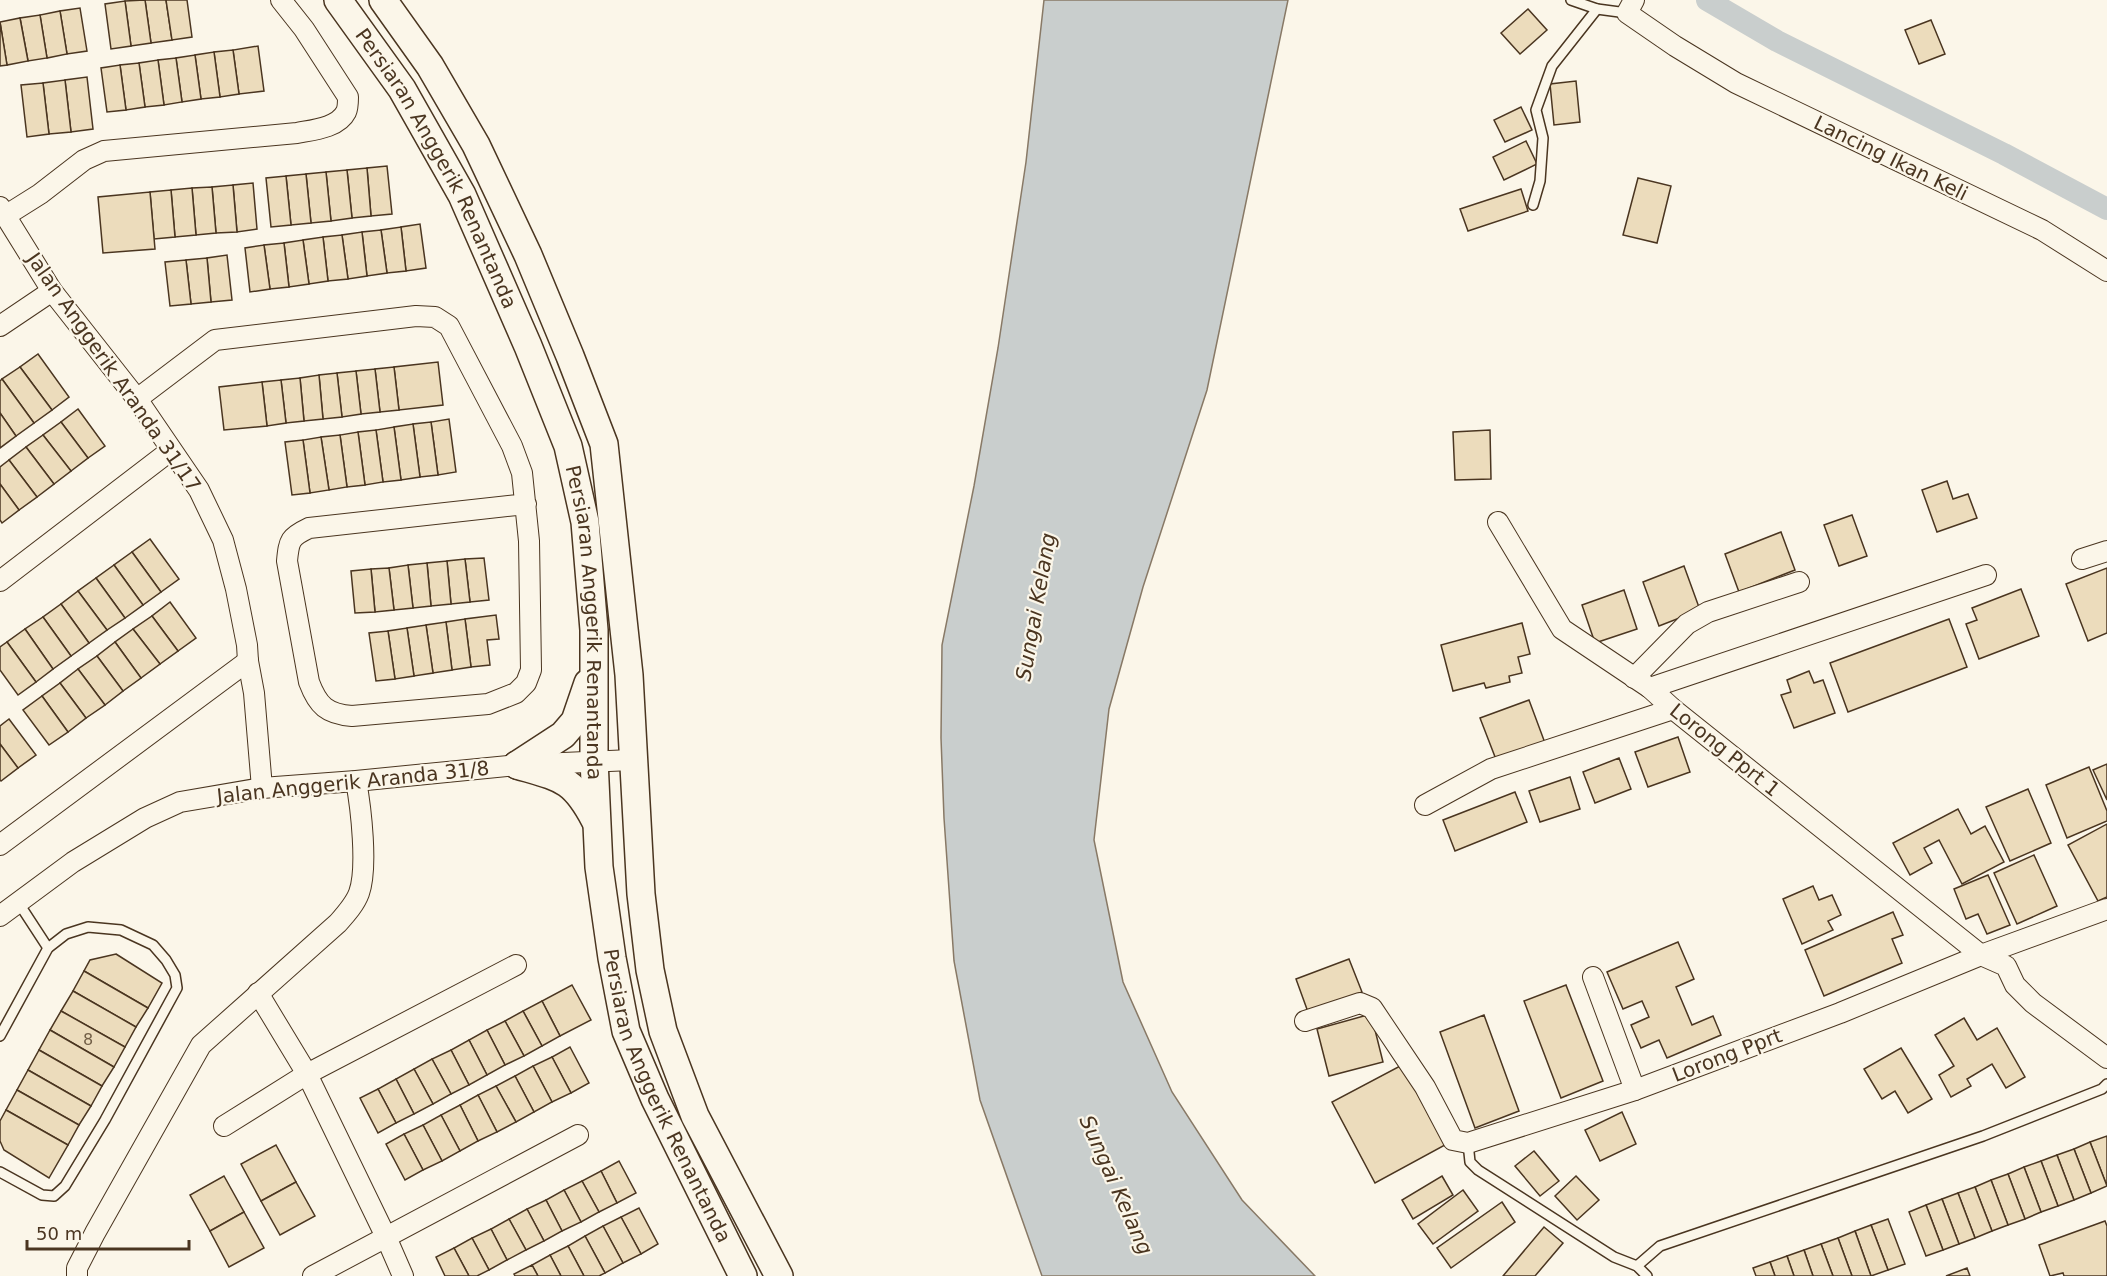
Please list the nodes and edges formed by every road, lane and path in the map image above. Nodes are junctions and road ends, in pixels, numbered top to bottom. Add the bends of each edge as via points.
1 (280, 0) edge
2 (338, 0) edge
3 (383, 0) edge
4 (1571, 0) edge
5 (1631, 7) edge
6 (1596, 9) junction
7 (1533, 205) dead end
8 (3, 212) edge
9 (2107, 271) edge
10 (52, 291) junction
11 (0, 326) edge
12 (137, 399) junction
13 (171, 451) junction
14 (526, 504) junction
15 (1498, 522) dead end
16 (2107, 551) edge
17 (2082, 559) dead end
18 (1986, 575) dead end
19 (0, 581) edge
20 (1799, 582) dead end
21 (248, 661) junction
22 (595, 661) junction
23 (1642, 683) junction
24 (1673, 709) junction
25 (594, 760) junction
26 (632, 760) junction
27 (517, 765) junction
28 (356, 782) junction
29 (262, 788) junction
30 (1425, 805) dead end
31 (596, 822) junction
32 (0, 845) edge
33 (18, 902) junction
34 (2107, 909) edge
35 (0, 916) edge
36 (48, 948) junction
37 (1981, 955) junction
38 (516, 965) dead end
39 (1593, 977) dead end
40 (258, 993) junction
41 (1305, 1021) dead end
42 (0, 1036) edge
43 (2107, 1058) edge
44 (307, 1074) junction
45 (2107, 1084) edge
46 (1635, 1090) junction
47 (224, 1126) dead end
48 (578, 1135) dead end
49 (1468, 1143) junction
50 (0, 1172) edge
51 (386, 1237) junction
52 (1637, 1266) junction
53 (76, 1276) edge
54 (314, 1276) edge
55 (403, 1276) edge
56 (743, 1276) edge
57 (779, 1276) edge
58 (1647, 1276) edge

1 - 8 street via 304,29 348,97 346,112 338,120 297,133 104,151 84,160 40,194
2 - 22 main road, Persiaran Anggerik Renantanda via 402,88 462,195 568,446 585,522
3 - 26 main road, Persiaran Anggerik Renantanda via 430,66 476,145 528,255 604,444 629,675
4 - 6 lane
5 - 6 lane
5 - 9 street, Lancing Ikan Keli via 1675,46 1736,83 2042,230
6 - 7 lane via 1552,66 1536,110 1543,138 1540,182
8 - 10 street, Jalan Anggerik Aranda 31/17
10 - 11 street
10 - 12 street, Jalan Anggerik Aranda 31/17
12 - 13 street, Jalan Anggerik Aranda 31/17
12 - 14 street via 215,340 435,317 449,327 512,446 522,473
13 - 19 street
13 - 21 street, Jalan Anggerik Aranda 31/17 via 199,490 223,540
14 - 14 street via 531,670 516,693 488,704 352,716 337,714 316,699 309,682 287,561 288,544 295,535 309,528
15 - 23 street, Lorong Pprt 1 via 1562,629
16 - 17 street
18 - 23 street
20 - 23 street via 1708,612 1687,624
21 - 29 street, Jalan Anggerik Aranda 31/17
21 - 32 street
22 - 25 main road, Persiaran Anggerik Renantanda
22 - 27 main road via 575,721 563,735
23 - 24 street, Lorong Pprt 1
24 - 30 street via 1491,769
24 - 37 street, Lorong Pprt 1
25 - 26 street, Jalan Anggerik Aranda 31/8
25 - 27 street, Jalan Anggerik Aranda 31/8
25 - 31 main road, Persiaran Anggerik Renantanda
26 - 57 main road, Persiaran Anggerik Renantanda via 641,894 650,970 663,1030 695,1116
27 - 28 street, Jalan Anggerik Aranda 31/8
27 - 31 main road via 568,782 583,798
28 - 29 street, Jalan Anggerik Aranda 31/8
28 - 40 street via 364,876 359,893 338,923
29 - 33 street, Jalan Anggerik Aranda 31/8 via 180,802 145,818 73,862
31 - 56 main road, Persiaran Anggerik Renantanda via 612,958 626,1031 655,1099
33 - 35 street, Jalan Anggerik Aranda 31/8
33 - 36 lane
34 - 37 street, Lorong Pprt
36 - 42 lane
36 - 50 lane via 66,934 88,927 121,930 153,945 175,975 177,988 65,1185 54,1196 42,1195
37 - 43 street, Lorong Pprt 1 via 2006,966 2015,986 2033,1003
37 - 46 street, Lorong Pprt
38 - 44 street
39 - 46 street
40 - 44 street
40 - 53 street via 201,1045 95,1233
41 - 49 street via 1360,1003 1372,1008 1425,1087 1453,1140
44 - 47 street
44 - 51 street
45 - 52 lane via 1983,1136 1660,1246
46 - 49 street, Lorong Pprt
48 - 51 street
49 - 52 lane via 1470,1162 1478,1170 1614,1257
51 - 54 street
51 - 55 street
52 - 58 lane

